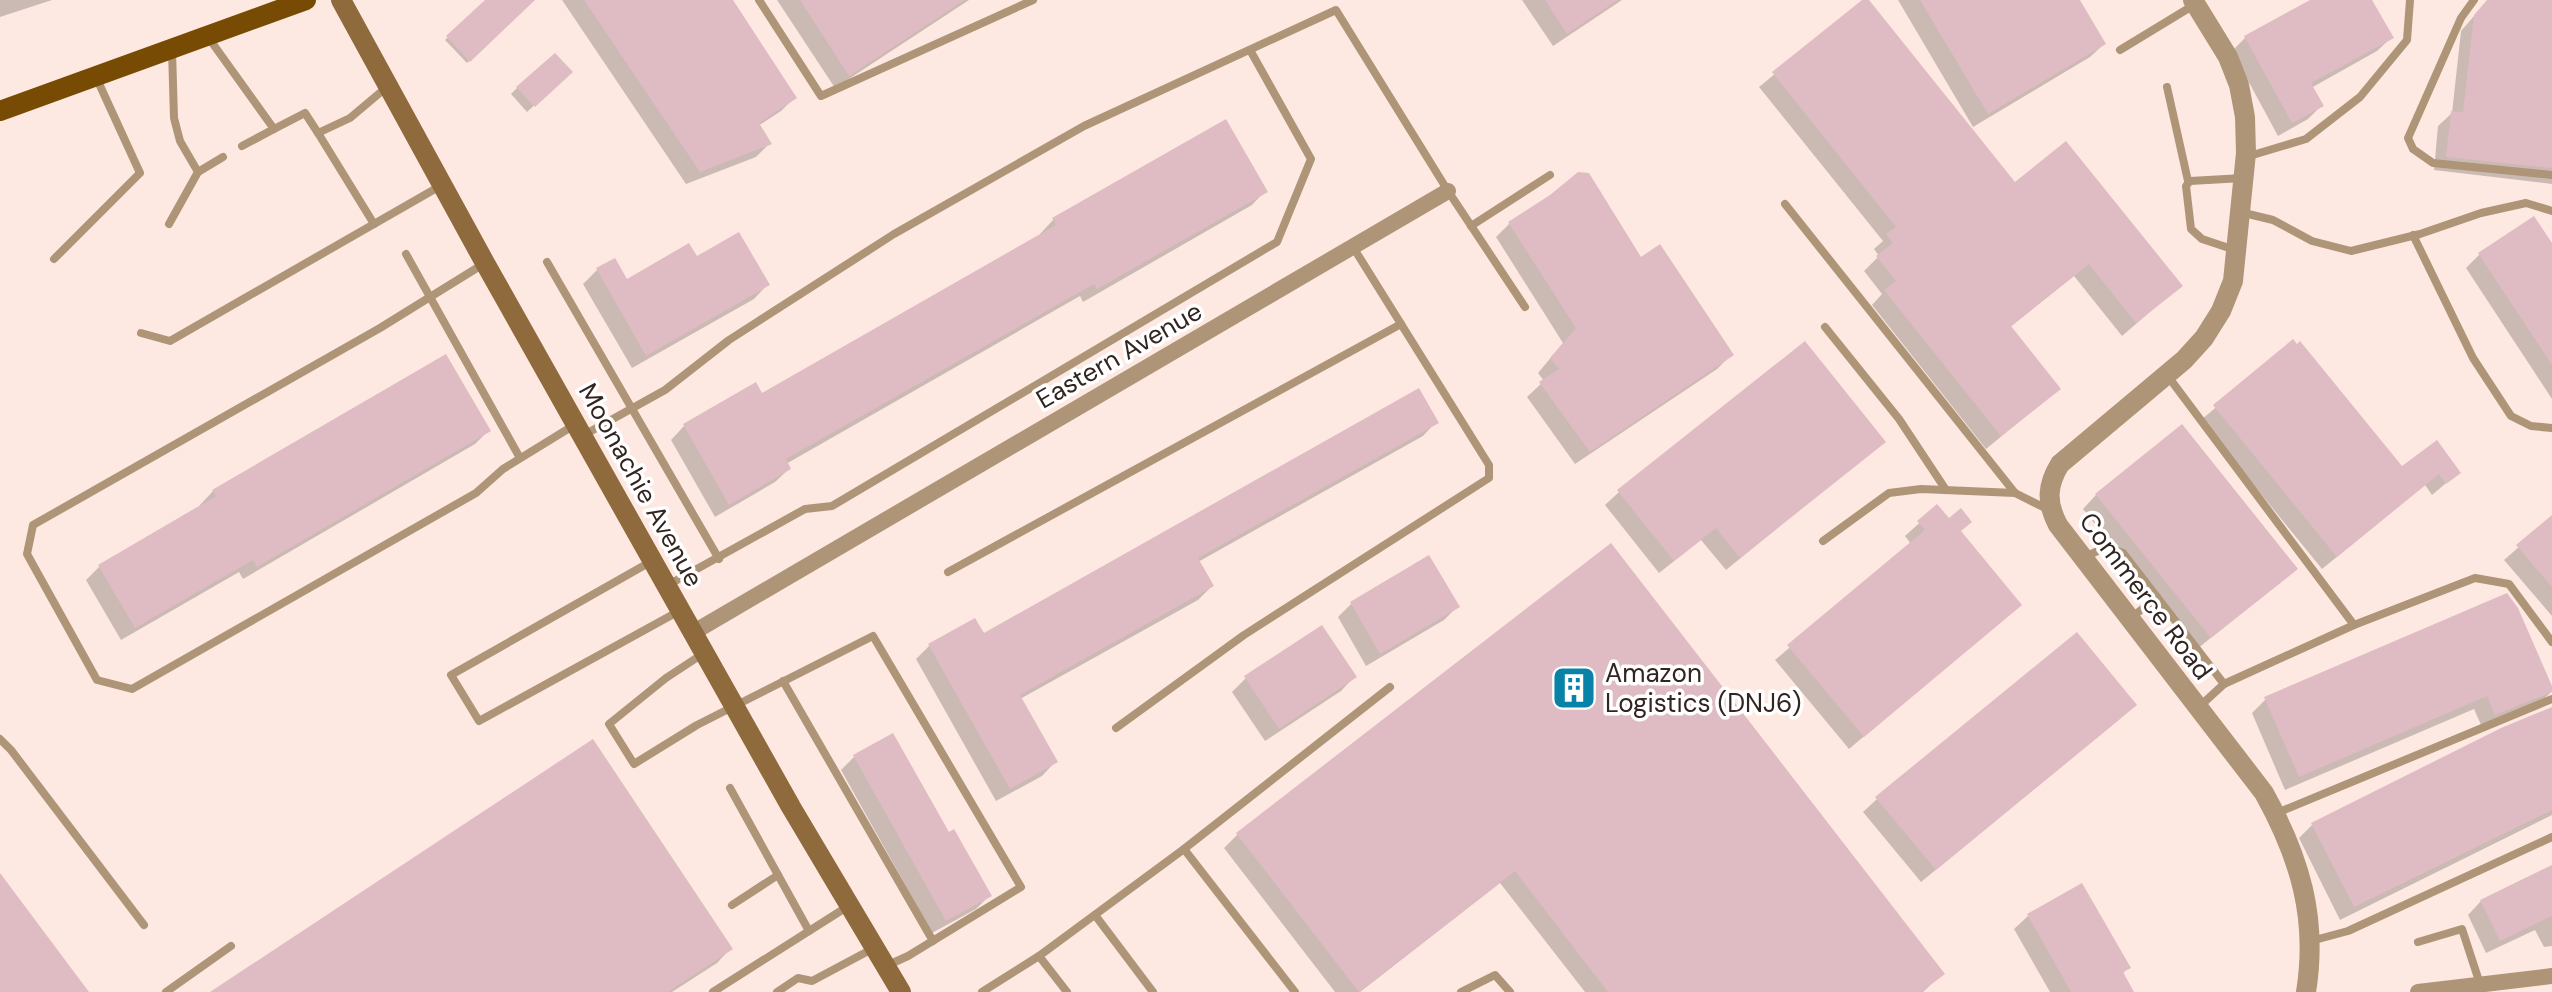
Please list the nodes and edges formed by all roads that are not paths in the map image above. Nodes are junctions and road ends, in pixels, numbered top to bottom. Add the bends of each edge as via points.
1 (258, 0) edge
2 (306, 0) edge
3 (341, 0) edge
4 (759, 0) edge
5 (1033, 0) edge
6 (2410, 0) edge
7 (2474, 0) edge
8 (2194, 2) edge
9 (235, 27) junction
10 (208, 37) junction
11 (172, 50) junction
12 (1250, 50) junction
13 (2120, 50) dead end
14 (96, 77) junction
15 (389, 86) junction
16 (2167, 87) dead end
17 (0, 111) edge
18 (274, 129) junction
19 (318, 133) junction
20 (242, 146) dead end
21 (223, 157) dead end
22 (2246, 157) junction
23 (198, 172) junction
24 (1550, 175) dead end
25 (2552, 175) edge
26 (2243, 178) junction
27 (2188, 181) junction
28 (443, 185) junction
29 (1448, 191) junction
30 (1785, 204) dead end
31 (2552, 211) edge
32 (2240, 212) junction
33 (169, 224) dead end
34 (374, 224) junction
35 (1471, 226) junction
36 (2413, 235) junction
37 (1353, 246) junction
38 (2236, 250) junction
39 (406, 254) dead end
40 (54, 259) dead end
41 (547, 262) dead end
42 (485, 263) junction
43 (430, 297) junction
44 (1525, 307) dead end
45 (1401, 324) junction
46 (1825, 327) dead end
47 (141, 333) dead end
48 (2167, 375) junction
49 (631, 407) junction
50 (2552, 428) edge
51 (580, 429) junction
52 (520, 458) junction
53 (1946, 490) junction
54 (2015, 493) junction
55 (2050, 510) junction
56 (1823, 541) dead end
57 (719, 559) junction
58 (2084, 559) junction
59 (653, 560) junction
60 (948, 572) dead end
61 (668, 586) junction
62 (2157, 597) junction
63 (682, 610) junction
64 (2130, 619) junction
65 (2354, 625) junction
66 (694, 632) junction
67 (2552, 642) edge
68 (705, 652) junction
69 (783, 681) junction
70 (2224, 684) junction
71 (1390, 687) dead end
72 (2552, 699) edge
73 (734, 705) junction
74 (2198, 707) junction
75 (1116, 728) dead end
76 (0, 739) edge
77 (730, 788) dead end
78 (2276, 814) junction
79 (2552, 837) edge
80 (1184, 849) junction
81 (778, 875) junction
82 (850, 904) junction
83 (732, 905) dead end
84 (1095, 915) junction
85 (144, 925) dead end
86 (809, 931) junction
87 (933, 941) junction
88 (2311, 941) junction
89 (2418, 942) dead end
90 (231, 946) dead end
91 (875, 947) junction
92 (1039, 956) junction
93 (886, 966) junction
94 (2552, 976) edge
95 (812, 981) junction
96 (2481, 985) junction
97 (166, 992) edge
98 (713, 992) edge
99 (777, 992) edge
100 (819, 992) edge
101 (901, 992) edge
102 (982, 992) edge
103 (1067, 992) edge
104 (1153, 992) edge
105 (1295, 992) edge
106 (1461, 992) edge
107 (1510, 992) edge
108 (2306, 992) edge
109 (2418, 992) edge

1 - 9 main road
2 - 9 main road
3 - 15 main road, Moonachie Avenue
4 - 5 lane via 821,96
6 - 22 lane via 2407,40 2360,97 2306,139
7 - 25 lane via 2408,138 2413,149 2433,163
8 - 13 lane
8 - 22 street, Commerce Road via 2239,85
9 - 10 main road
10 - 11 main road
10 - 18 lane
11 - 14 main road
11 - 23 lane via 174,118
12 - 29 lane via 1336,10
12 - 49 lane via 1084,126 894,234 729,340 665,390
12 - 57 lane via 1311,159 1277,242 832,506 805,509
14 - 17 main road
14 - 40 lane via 140,173
15 - 19 lane via 350,118
15 - 28 main road, Moonachie Avenue
16 - 27 lane
18 - 19 lane via 305,113
18 - 20 lane
19 - 34 lane
21 - 23 lane
22 - 26 street, Commerce Road
23 - 33 lane
24 - 35 lane
26 - 27 lane
26 - 32 street, Commerce Road
27 - 38 lane via 2191,229 2202,239
28 - 34 lane
28 - 42 main road, Moonachie Avenue
29 - 35 lane
29 - 37 street, Eastern Avenue
30 - 54 lane
31 - 36 lane via 2526,203
32 - 36 lane via 2351,251
32 - 38 street, Commerce Road
34 - 47 lane via 170,341
35 - 44 lane
36 - 50 lane via 2473,358 2511,416
37 - 45 lane
37 - 66 street, Eastern Avenue
38 - 48 street, Commerce Road via 2233,281 2221,311 2204,338
39 - 43 lane
41 - 49 lane
42 - 43 lane
42 - 51 main road, Moonachie Avenue
43 - 52 lane
43 - 52 lane via 33,525 27,554 97,680 132,689 476,493
45 - 60 lane
45 - 75 lane via 1489,465 1489,478 1244,635
46 - 53 lane via 1899,419
48 - 55 street, Commerce Road via 2060,464 2048,493
48 - 65 lane
49 - 51 lane
49 - 57 lane
51 - 52 lane
51 - 59 main road, Moonachie Avenue
53 - 54 lane
53 - 56 lane via 1889,493
54 - 55 lane
55 - 58 street, Commerce Road
57 - 61 lane
58 - 62 lane via 2101,548 2123,553
58 - 64 street, Commerce Road
59 - 61 main road, Moonachie Avenue
59 - 63 lane via 451,675 479,721
61 - 63 main road, Moonachie Avenue
62 - 64 lane
62 - 70 lane
63 - 66 main road, Moonachie Avenue
64 - 74 street, Commerce Road
65 - 67 lane via 2475,578 2489,578 2509,584
65 - 70 lane
66 - 68 main road, Moonachie Avenue
68 - 73 main road, Moonachie Avenue
68 - 73 lane via 609,724 634,764
69 - 73 lane
69 - 87 lane
69 - 87 lane via 873,636 1021,887
70 - 74 lane
71 - 80 lane
72 - 78 lane
73 - 82 main road, Moonachie Avenue
74 - 78 street, Commerce Road
76 - 85 lane
77 - 81 lane
78 - 88 street, Commerce Road via 2294,853
79 - 88 lane via 2348,931
80 - 84 lane
80 - 105 lane
81 - 83 lane
81 - 86 lane
82 - 86 lane
82 - 91 main road, Moonachie Avenue
84 - 92 lane
84 - 104 lane
86 - 98 lane
87 - 93 lane
88 - 108 street, Commerce Road
89 - 96 lane via 2462,929
90 - 97 lane
91 - 93 main road, Moonachie Avenue
91 - 95 lane
92 - 102 lane
92 - 103 lane
93 - 101 main road, Moonachie Avenue
94 - 96 street
95 - 99 lane via 798,978
95 - 100 lane
96 - 109 street
106 - 107 lane via 1495,975

